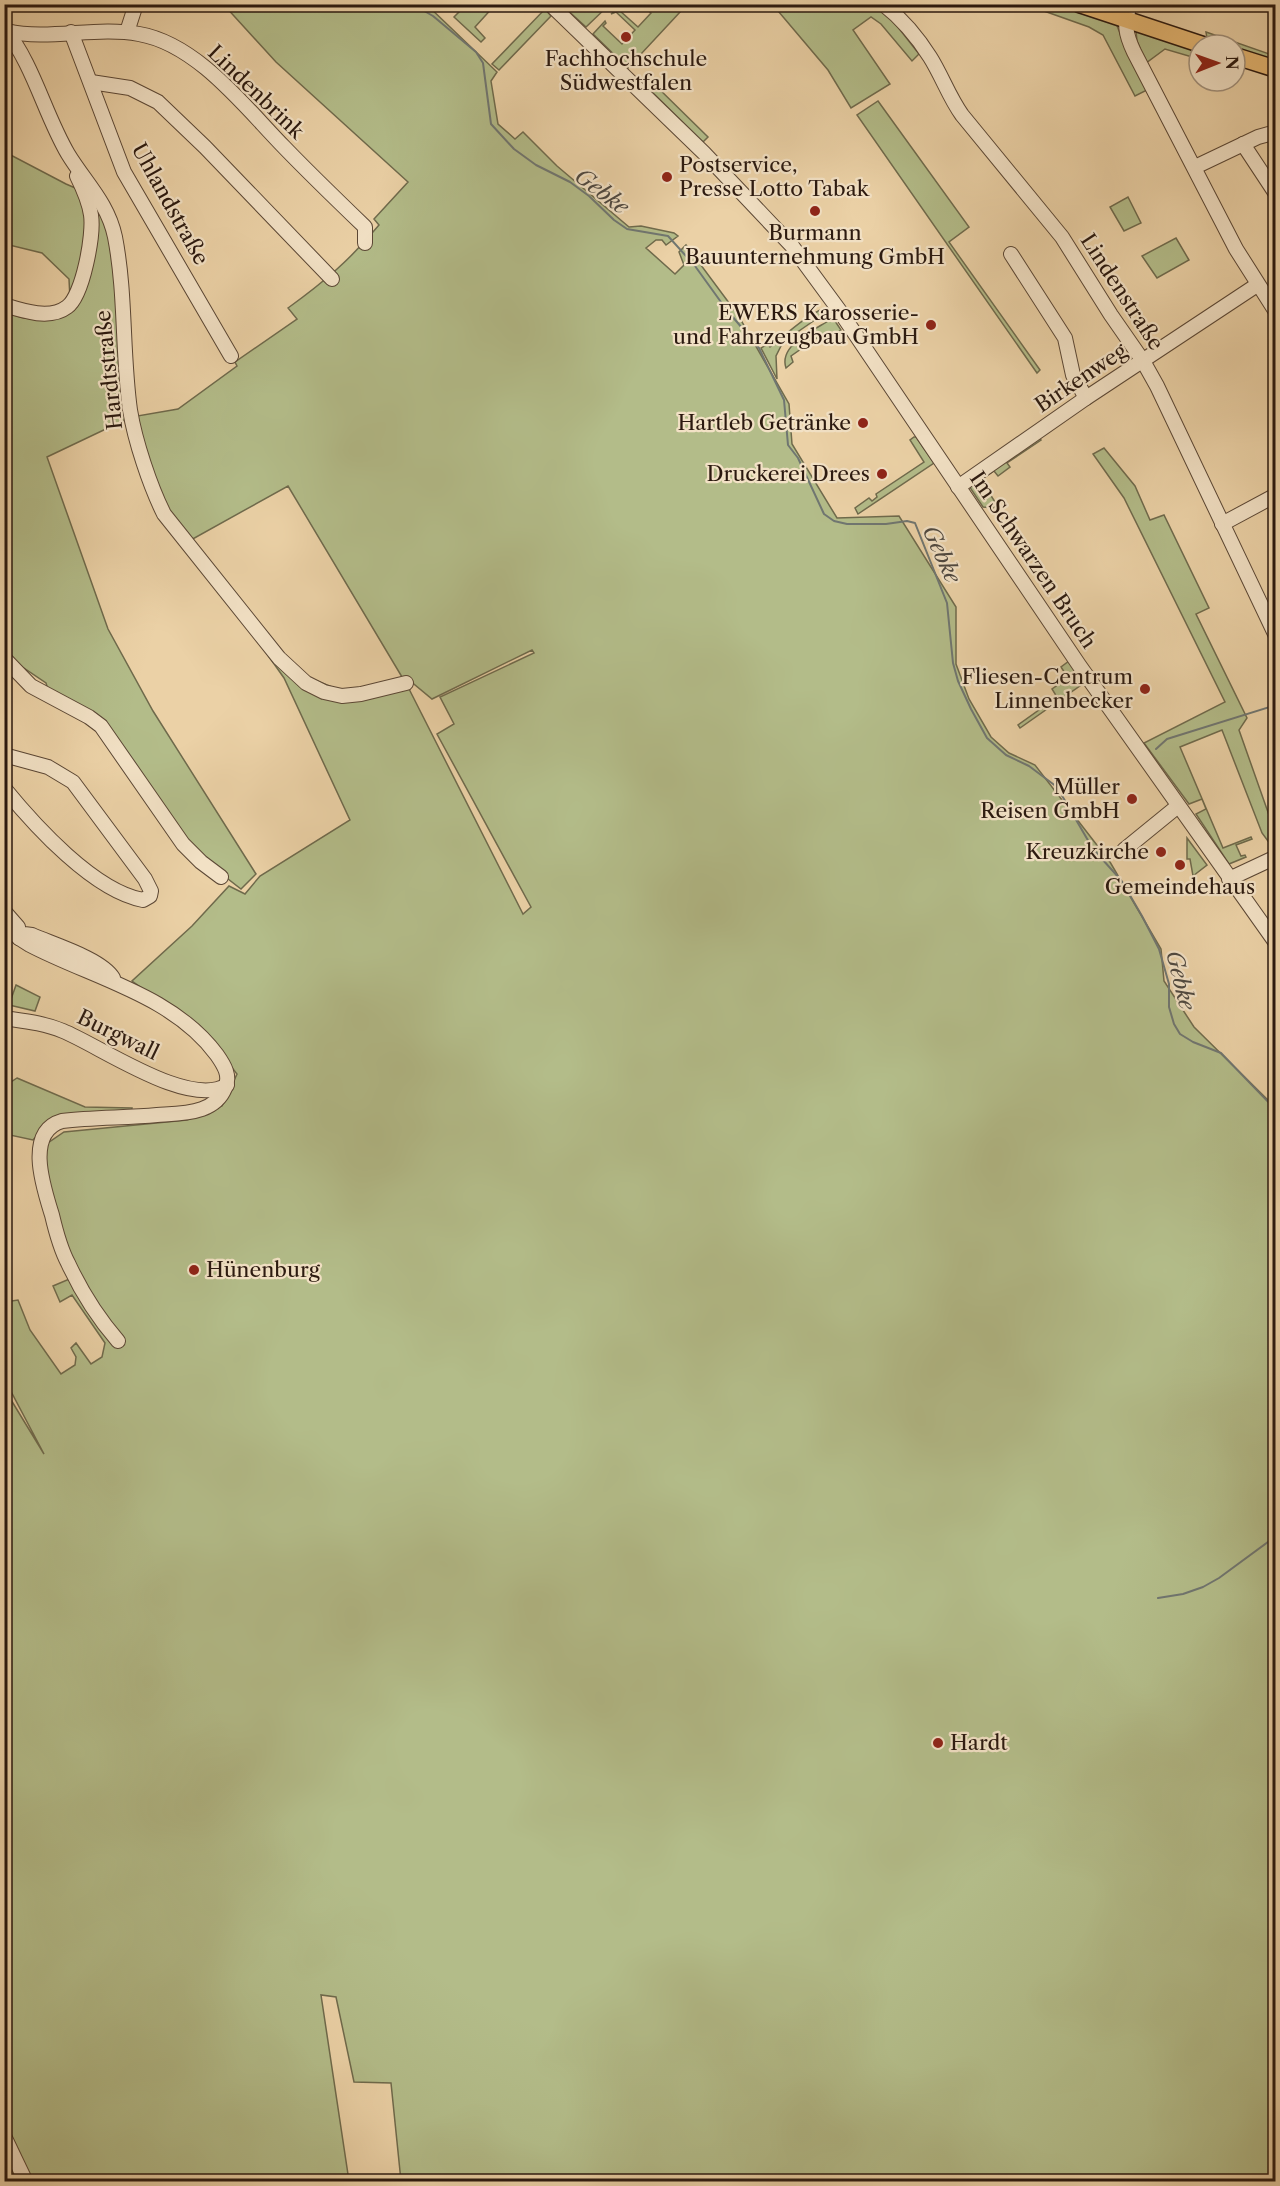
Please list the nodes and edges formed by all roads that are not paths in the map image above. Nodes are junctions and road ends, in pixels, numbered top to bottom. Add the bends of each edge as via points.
1 (136, 4) edge
2 (550, 4) edge
3 (882, 4) edge
4 (1079, 4) edge
5 (1128, 12) edge
6 (6, 29) edge
7 (71, 32) junction
8 (127, 32) junction
9 (1187, 38) edge
10 (1247, 60) edge
11 (1275, 69) edge
12 (91, 82) junction
13 (1275, 132) edge
14 (1243, 144) junction
15 (69, 154) junction
16 (1195, 167) junction
17 (1275, 194) edge
18 (365, 243) dead end
19 (1011, 254) dead end
20 (332, 279) dead end
21 (1257, 285) junction
22 (4, 305) edge
23 (1275, 312) edge
24 (231, 356) dead end
25 (1143, 361) junction
26 (1086, 398) junction
27 (958, 487) junction
28 (1275, 495) edge
29 (1222, 524) junction
30 (1272, 618) edge
31 (1275, 636) edge
32 (4, 658) edge
33 (406, 683) dead end
34 (4, 755) edge
35 (4, 788) edge
36 (1178, 806) junction
37 (1124, 850) dead end
38 (1275, 857) edge
39 (221, 877) dead end
40 (1229, 879) junction
41 (4, 911) edge
42 (18, 931) edge
43 (1275, 943) edge
44 (4, 1017) edge
45 (214, 1096) junction
46 (118, 1341) dead end
47 (4, 2136) edge
48 (26, 2181) edge

1 - 8 street
2 - 27 street, Im Schwarzen Bruch via 753,202 792,246
3 - 25 street, Lindenstraße via 930,56 958,109 1062,237
4 - 5 main road
5 - 9 main road
5 - 16 street via 1128,38 1134,52
6 - 7 street, Lindenbrink via 22,34
6 - 15 street, Hardtstraße
7 - 8 street, Lindenbrink
7 - 12 street, Uhlandstraße
8 - 18 street, Lindenbrink via 149,36 186,53 216,78 365,226
10 - 11 main road
12 - 20 street via 130,88 158,102
12 - 24 street, Uhlandstraße via 124,172
13 - 14 street
14 - 16 street
14 - 17 street
15 - 22 street via 92,218 90,246 75,297 68,307 53,312 30,312
15 - 33 street, Hardtstraße via 101,200 111,222 132,417 164,514 279,658 306,683 342,696
16 - 21 street
19 - 26 street via 1065,338 1073,375
21 - 23 street
21 - 25 street, Birkenweg
25 - 26 street, Birkenweg
25 - 29 street, Lindenstraße
26 - 27 street, Birkenweg
27 - 36 street, Im Schwarzen Bruch
28 - 29 street
29 - 30 street, Lindenstraße
30 - 31 street, Lindenstraße
32 - 39 street via 31,686 101,726 183,844
34 - 35 street via 54,770 80,788 145,879 150,896 141,898 105,883 61,850
36 - 37 street
36 - 40 street, Im Schwarzen Bruch
38 - 40 street
40 - 43 street, Im Schwarzen Bruch
41 - 42 street
42 - 45 street via 161,1007 197,1034 228,1075 227,1085
44 - 45 street, Burgwall via 57,1029 167,1082
45 - 46 street via 203,1108 179,1114 62,1121 50,1126 43,1136 39,1154 41,1174 64,1256 97,1314
47 - 48 street

